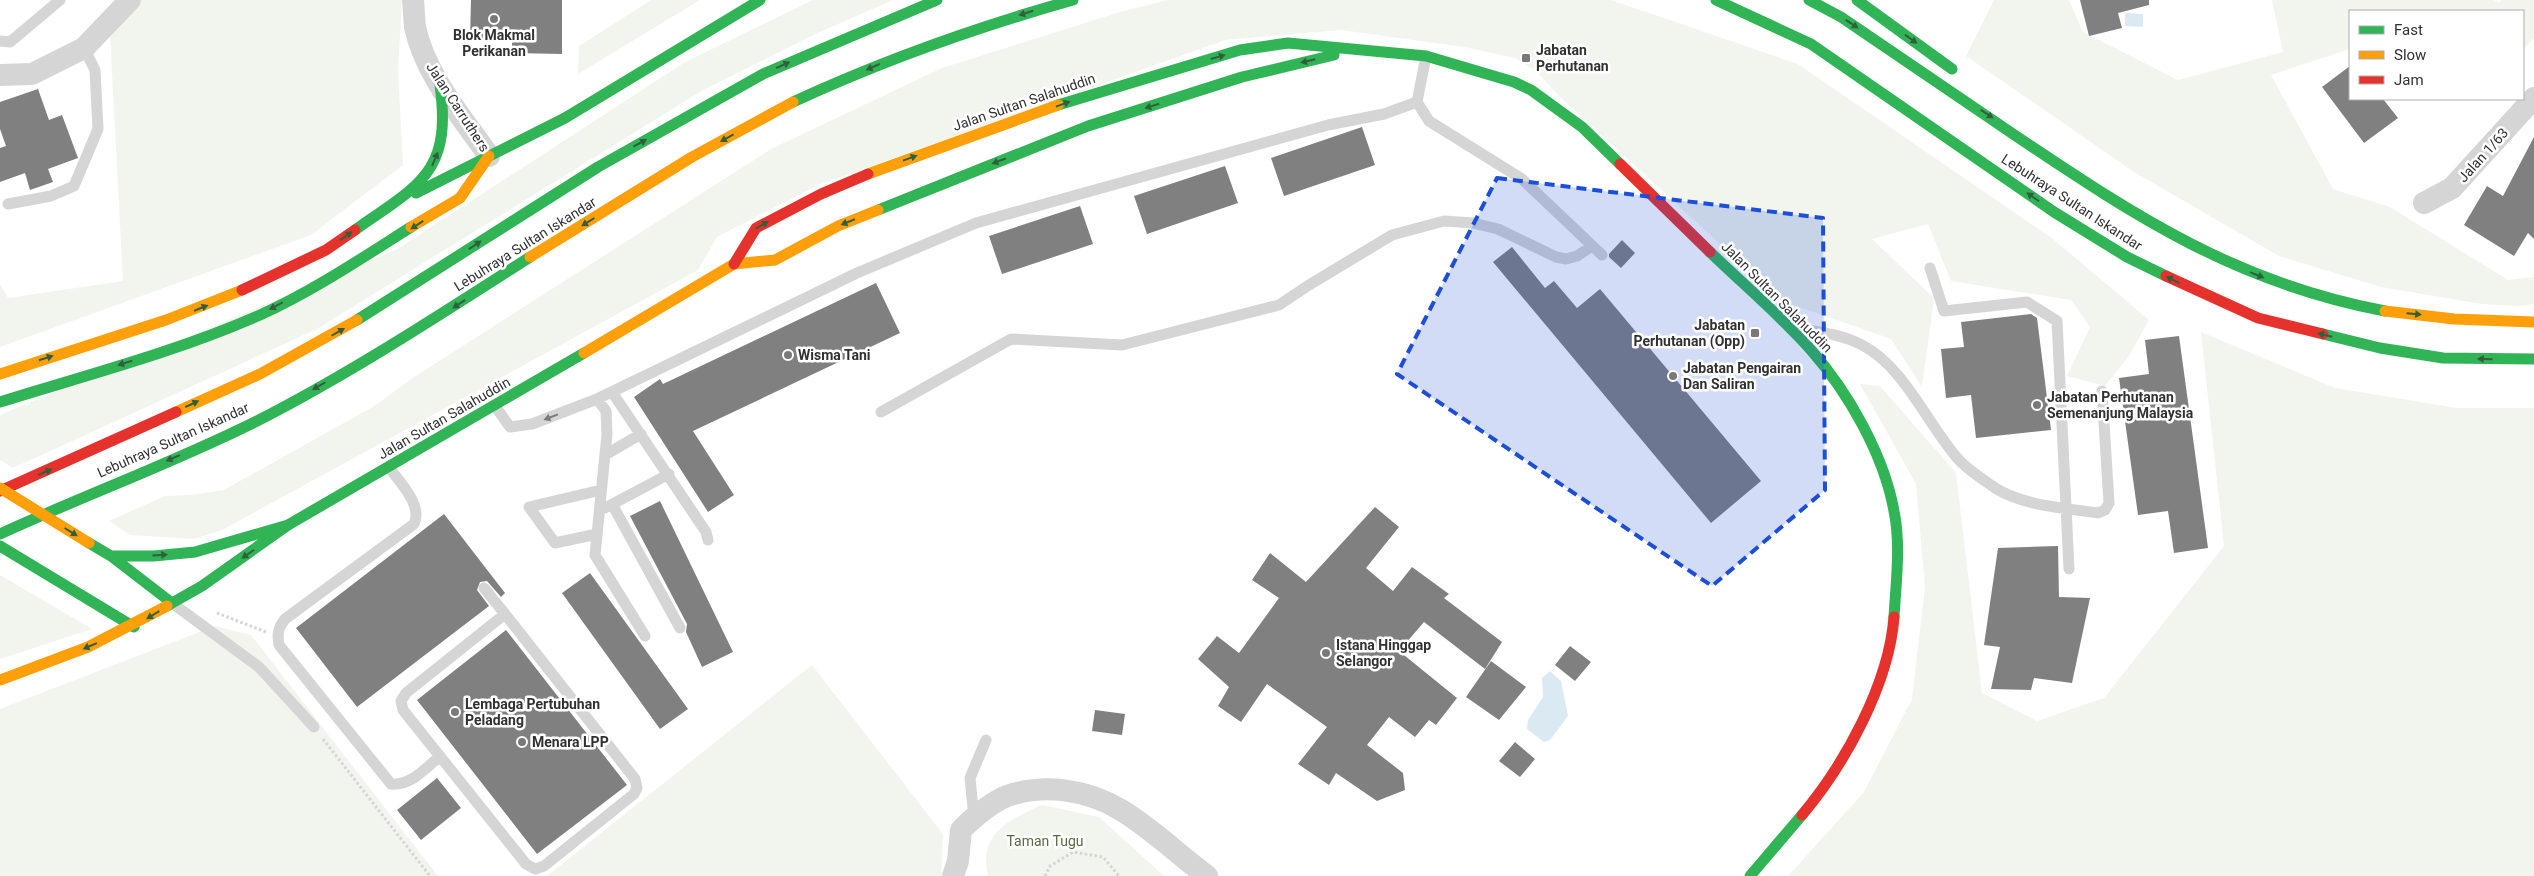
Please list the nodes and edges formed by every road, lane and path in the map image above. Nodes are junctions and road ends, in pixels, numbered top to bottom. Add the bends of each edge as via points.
1 (60, 0) edge
2 (130, 0) edge
3 (413, 0) edge
4 (760, 0) edge
5 (937, 0) edge
6 (1073, 0) edge
7 (1716, 0) edge
8 (1809, 0) edge
9 (1857, 0) edge
10 (0, 41) edge
11 (84, 48) junction
12 (1355, 50) junction
13 (1426, 56) junction
14 (0, 75) edge
15 (1965, 79) dead end
16 (440, 85) junction
17 (2534, 98) edge
18 (1417, 102) junction
19 (2034, 133) dead end
20 (489, 156) junction
21 (2424, 203) dead end
22 (8, 204) dead end
23 (390, 206) junction
24 (2149, 224) junction
25 (1592, 246) junction
26 (1602, 256) dead end
27 (734, 264) junction
28 (1930, 268) dead end
29 (2534, 322) edge
30 (1789, 327) junction
31 (2534, 359) edge
32 (0, 374) edge
33 (2102, 391) dead end
34 (612, 392) junction
35 (597, 399) junction
36 (0, 402) edge
37 (495, 406) junction
38 (881, 412) dead end
39 (641, 434) junction
40 (605, 455) junction
41 (389, 467) junction
42 (669, 474) junction
43 (0, 490) edge
44 (602, 490) junction
45 (612, 504) junction
46 (2066, 508) junction
47 (600, 511) junction
48 (288, 525) junction
49 (0, 534) edge
50 (597, 534) junction
51 (708, 540) dead end
52 (0, 546) edge
53 (112, 556) junction
54 (2069, 569) dead end
55 (484, 588) dead end
56 (172, 603) junction
57 (217, 613) dead end
58 (504, 614) junction
59 (134, 626) junction
60 (680, 628) dead end
61 (277, 636) junction
62 (645, 636) dead end
63 (0, 680) edge
64 (314, 727) joint
65 (986, 740) dead end
66 (440, 756) junction
67 (974, 818) junction
68 (430, 876) edge
69 (953, 876) edge
70 (1045, 876) edge
71 (1119, 876) edge
72 (1206, 876) edge
73 (1750, 876) edge

1 - 10 lane via 10,42
2 - 11 street
3 - 16 street, Jalan Carruthers via 420,43
4 - 20 main road via 565,118
43 -> 5 main road, Lebuhraya Sultan Iskandar via 251,378 355,322 598,167 763,74
6 -> 49 main road, Lebuhraya Sultan Iskandar via 902,55 788,105 673,168 426,324 289,404
31 -> 7 main road, Lebuhraya Sultan Iskandar via 2443,358 2380,348 2258,318 2204,296 2127,256 2054,212 1811,44
8 -> 24 main road, Lebuhraya Sultan Iskandar via 1841,17
9 -> 15 main road
11 - 14 street via 32,74
11 - 22 lane via 95,70 98,129 87,162 74,186 51,196
12 - 13 main road, Jalan Sultan Salahuddin
12 -> 27 main road, Jalan Sultan Salahuddin via 1242,77 1088,126 838,226 775,260
27 -> 12 main road, Jalan Sultan Salahuddin via 756,228 821,194 885,167 1084,96 1240,50 1288,43
13 - 18 lane
13 - 30 main road, Jalan Sultan Salahuddin via 1514,82 1554,104 1582,127
16 - 20 street, Jalan Carruthers
23 -> 16 main road via 432,167 444,132
17 - 21 street, Jalan 1/63 via 2452,188
18 - 25 lane via 1429,121 1522,179
18 - 34 lane via 1384,114 1328,125 976,223 857,273
19 - 24 main road
20 - 23 main road
20 -> 36 main road via 460,198 323,281 261,314 199,340
32 -> 23 main road via 177,317 251,287 327,250
24 -> 29 main road, Lebuhraya Sultan Iskandar via 2228,263 2326,297 2392,312
25 - 26 lane
25 - 38 lane via 1566,259 1498,229 1444,221 1392,235 1279,305 1122,345 1011,339
27 - 37 main road, Jalan Sultan Salahuddin
28 - 46 lane via 1944,311 2027,302 2057,321
30 - 46 lane via 1838,335 1864,346 1888,366 1960,461 1996,488 2020,499
30 - 73 main road, Jalan Sultan Salahuddin via 1837,383 1857,417 1886,481 1894,511 1894,613 1892,641 1857,727 1832,774
33 - 46 lane via 2109,503 2098,513
34 - 35 lane
34 - 39 lane
35 -> 37 lane via 532,424 510,427
35 - 40 lane via 606,411
37 - 41 main road, Jalan Sultan Salahuddin
39 - 40 lane
39 - 42 lane
40 - 44 lane
41 - 48 main road, Jalan Sultan Salahuddin
41 - 61 lane via 417,507 418,516 414,524 285,619
42 - 45 lane
42 - 51 lane
43 -> 53 main road, bridge
44 - 47 lane
44 - 50 lane via 529,507 555,543
45 - 47 lane
45 - 60 lane
46 - 54 lane
47 - 50 lane
53 -> 48 main road via 195,552
48 -> 56 main road, Jalan Sultan Salahuddin via 202,586
50 - 62 lane via 595,555
52 - 59 main road
53 - 56 main road
55 - 58 lane
56 -> 59 main road, Jalan Sultan Salahuddin
56 - 64 lane via 259,667
57 - 61 path
58 - 66 lane via 401,700 403,710
58 - 66 lane via 635,779 637,788 634,794 535,870 526,864
59 -> 63 main road, Jalan Sultan Salahuddin via 41,667
61 - 66 lane via 285,652 391,784 401,785 412,780
64 - 68 path
65 - 67 lane via 970,778
67 - 69 street via 961,830
67 - 72 street via 1006,797 1042,789 1086,793 1122,810
70 - 71 path via 1050,866 1073,852 1103,857

